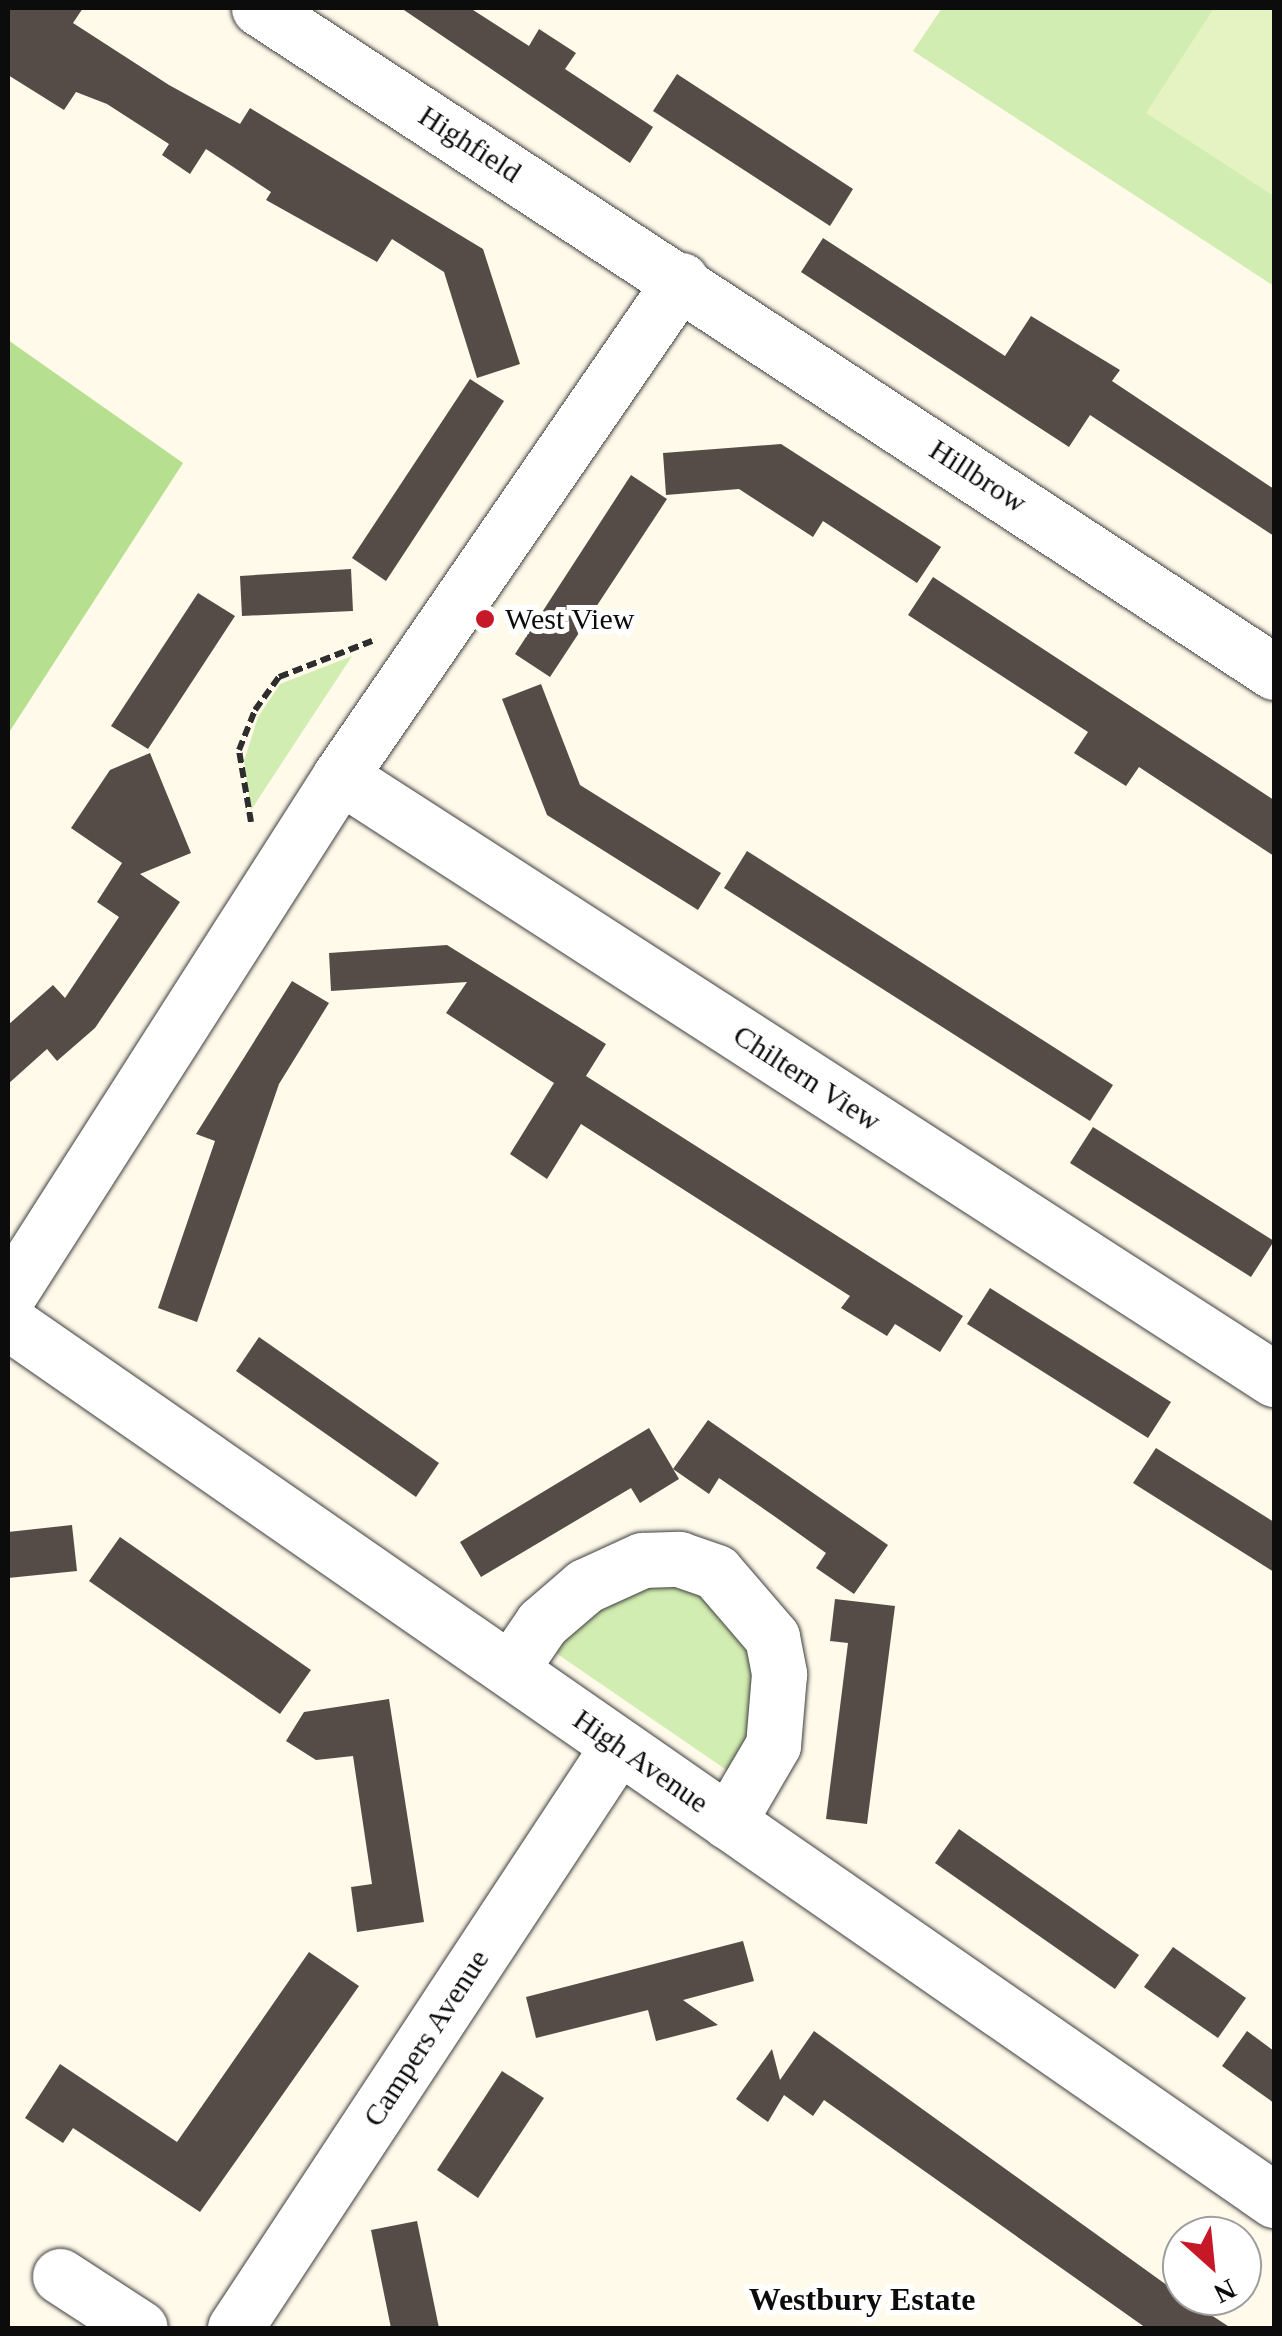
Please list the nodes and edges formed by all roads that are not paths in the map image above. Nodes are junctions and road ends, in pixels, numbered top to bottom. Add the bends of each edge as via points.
1 (259, 8) edge
2 (681, 280) junction
3 (1274, 672) edge
4 (340, 776) junction
5 (8, 1296) edge
6 (8, 1322) edge
7 (1274, 1379) edge
8 (512, 1667) junction
9 (617, 1748) junction
10 (728, 1822) junction
11 (1274, 2200) edge
12 (60, 2276) dead end
13 (140, 2328) edge
14 (235, 2328) edge

1 - 2 street, Highfield
2 - 3 street, Hillbrow
2 - 4 street
4 - 5 street
4 - 7 street, Chiltern View
6 - 8 street, High Avenue
8 - 9 street, High Avenue
8 - 10 street via 542,1623 585,1586 642,1560 679,1559 716,1572 772,1637 779,1674 773,1745
9 - 10 street, High Avenue
9 - 14 street, Campers Avenue
10 - 11 street, High Avenue
12 - 13 street

